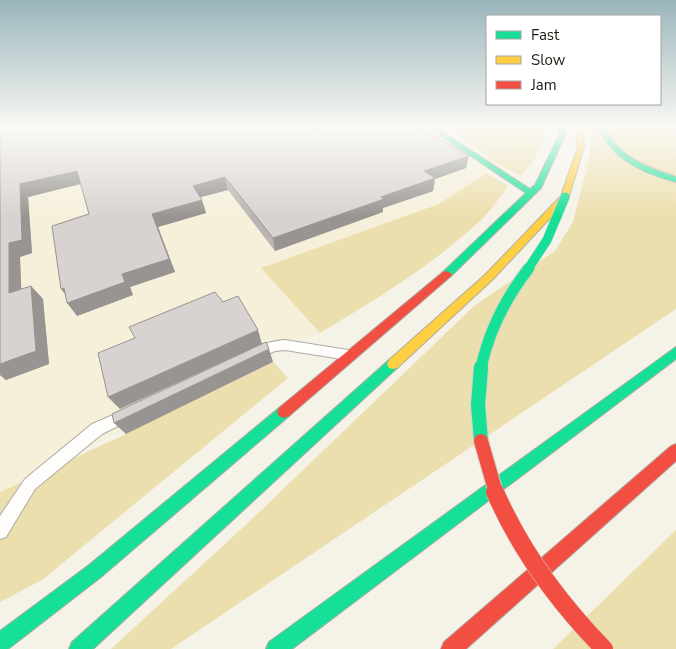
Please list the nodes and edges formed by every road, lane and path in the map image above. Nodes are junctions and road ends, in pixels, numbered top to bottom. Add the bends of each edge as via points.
1 (478, 157) edge
2 (553, 157) edge
3 (579, 157) edge
4 (629, 157) edge
5 (676, 180) edge
6 (531, 193) junction
7 (565, 197) junction
8 (676, 352) edge
9 (352, 356) junction
10 (246, 359) edge
11 (141, 408) edge
12 (676, 451) edge
13 (0, 531) edge
14 (0, 643) edge
15 (79, 649) edge
16 (276, 649) edge
17 (451, 649) edge
18 (604, 649) edge

1 - 6 main road
2 - 6 main road
3 - 7 main road
4 - 5 main road
6 - 9 main road via 436,285
7 - 15 main road via 489,277
7 - 18 main road, bridge via 556,225 502,306 490,333 476,395 477,422 484,460 500,506 562,603
8 - 16 main road
9 - 10 lane via 285,345 273,346
9 - 14 main road via 95,571
11 - 13 lane via 97,428 30,484
12 - 17 main road

